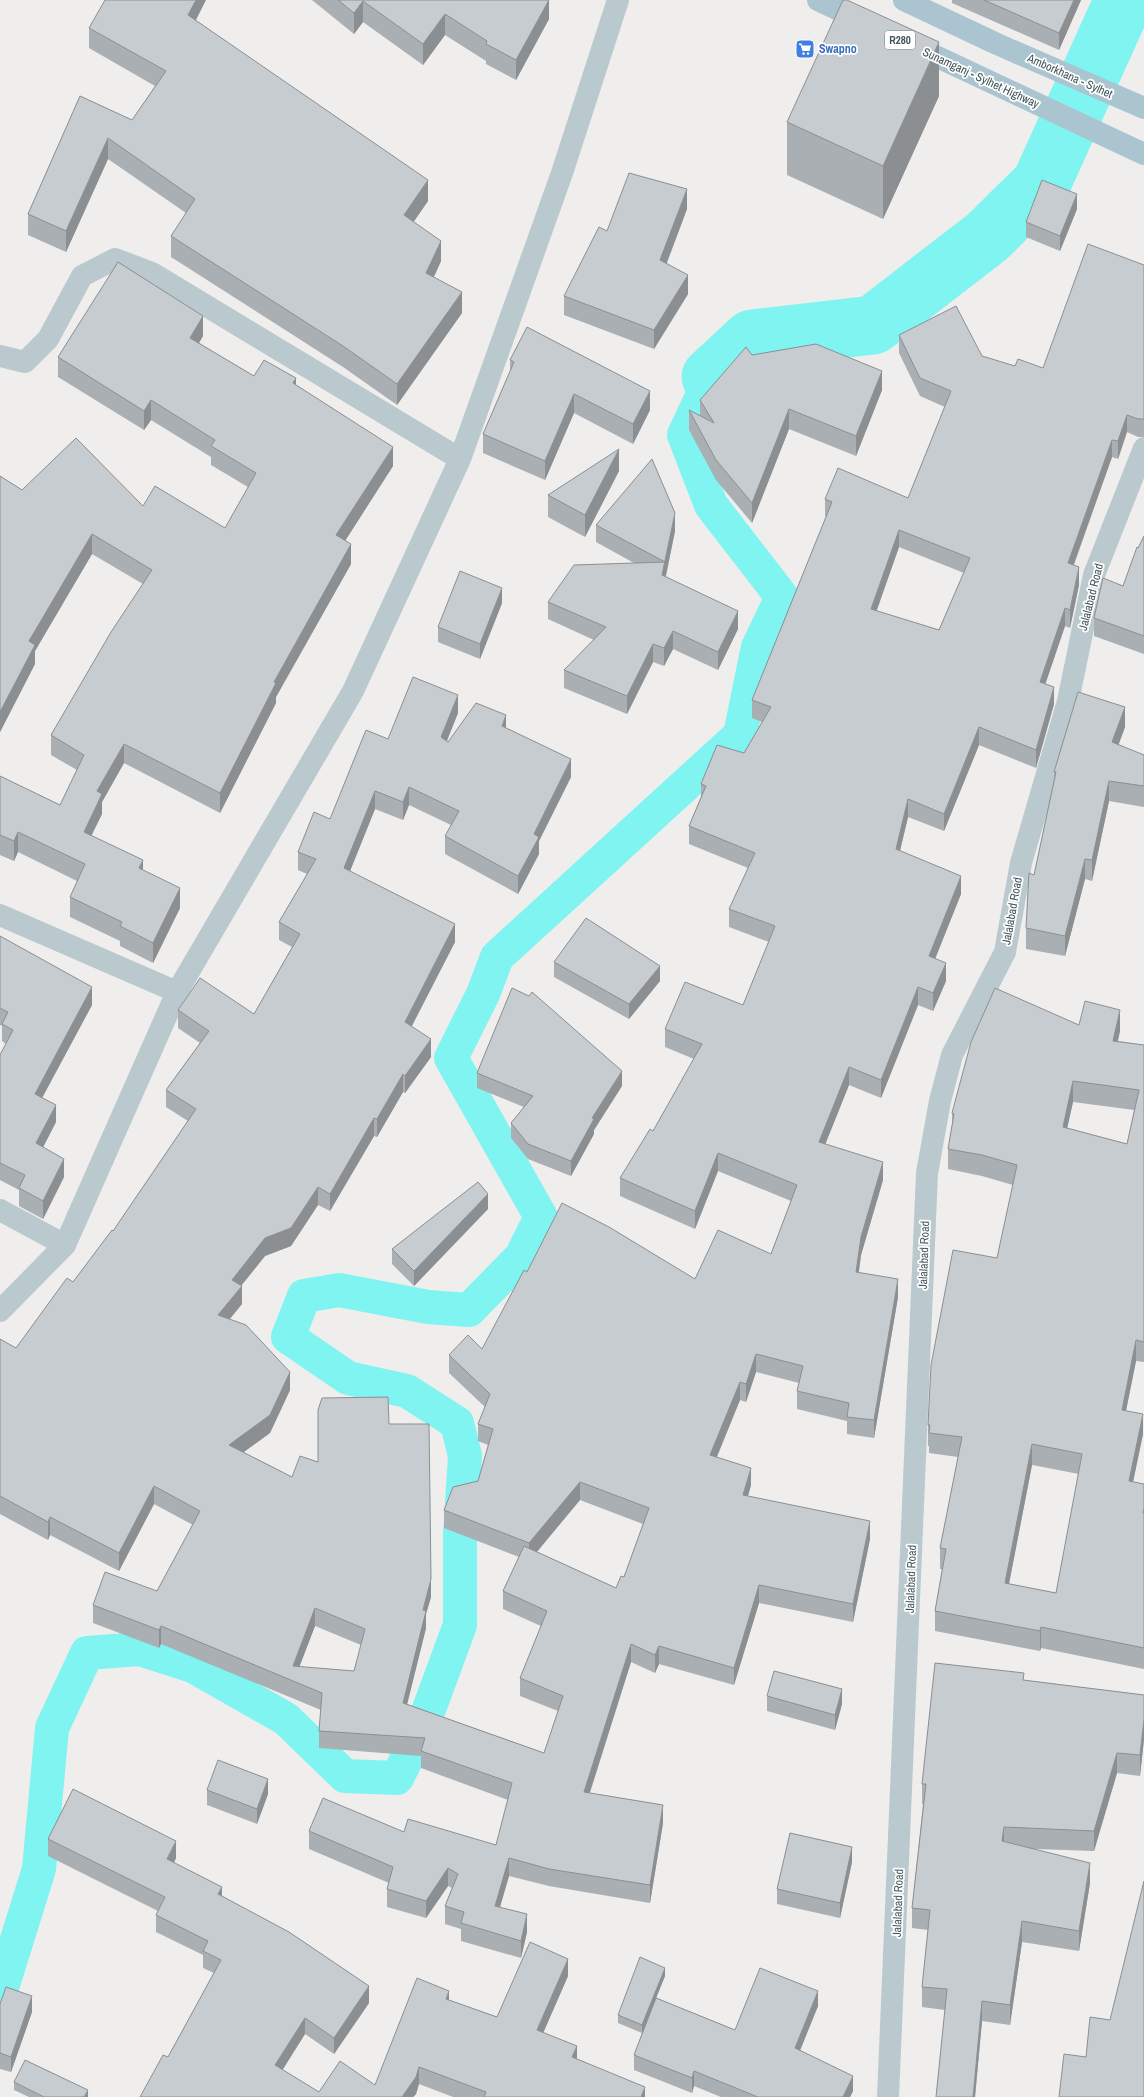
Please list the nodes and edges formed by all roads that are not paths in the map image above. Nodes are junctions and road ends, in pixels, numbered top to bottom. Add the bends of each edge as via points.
1 (618, 0) edge
2 (818, 0) edge
3 (904, 0) edge
4 (1144, 108) edge
5 (1137, 151) edge
6 (0, 356) edge
7 (1144, 448) edge
8 (460, 459) junction
9 (0, 915) edge
10 (177, 992) junction
11 (0, 1210) edge
12 (65, 1245) junction
13 (0, 1311) edge
14 (888, 2097) edge

1 - 8 street via 562,174
2 - 5 main road, Sunamganj - Sylhet Highway / R280
3 - 4 main road, Amborkhana - Sylhet
6 - 8 street via 25,362 48,339 82,276 115,259 152,273
7 - 14 street, Jalalabad Road via 1094,575 1068,701 1021,863 1005,952 952,1055 940,1101 927,1173
8 - 10 street via 353,691
9 - 10 street
10 - 12 street
11 - 12 street
12 - 13 street

